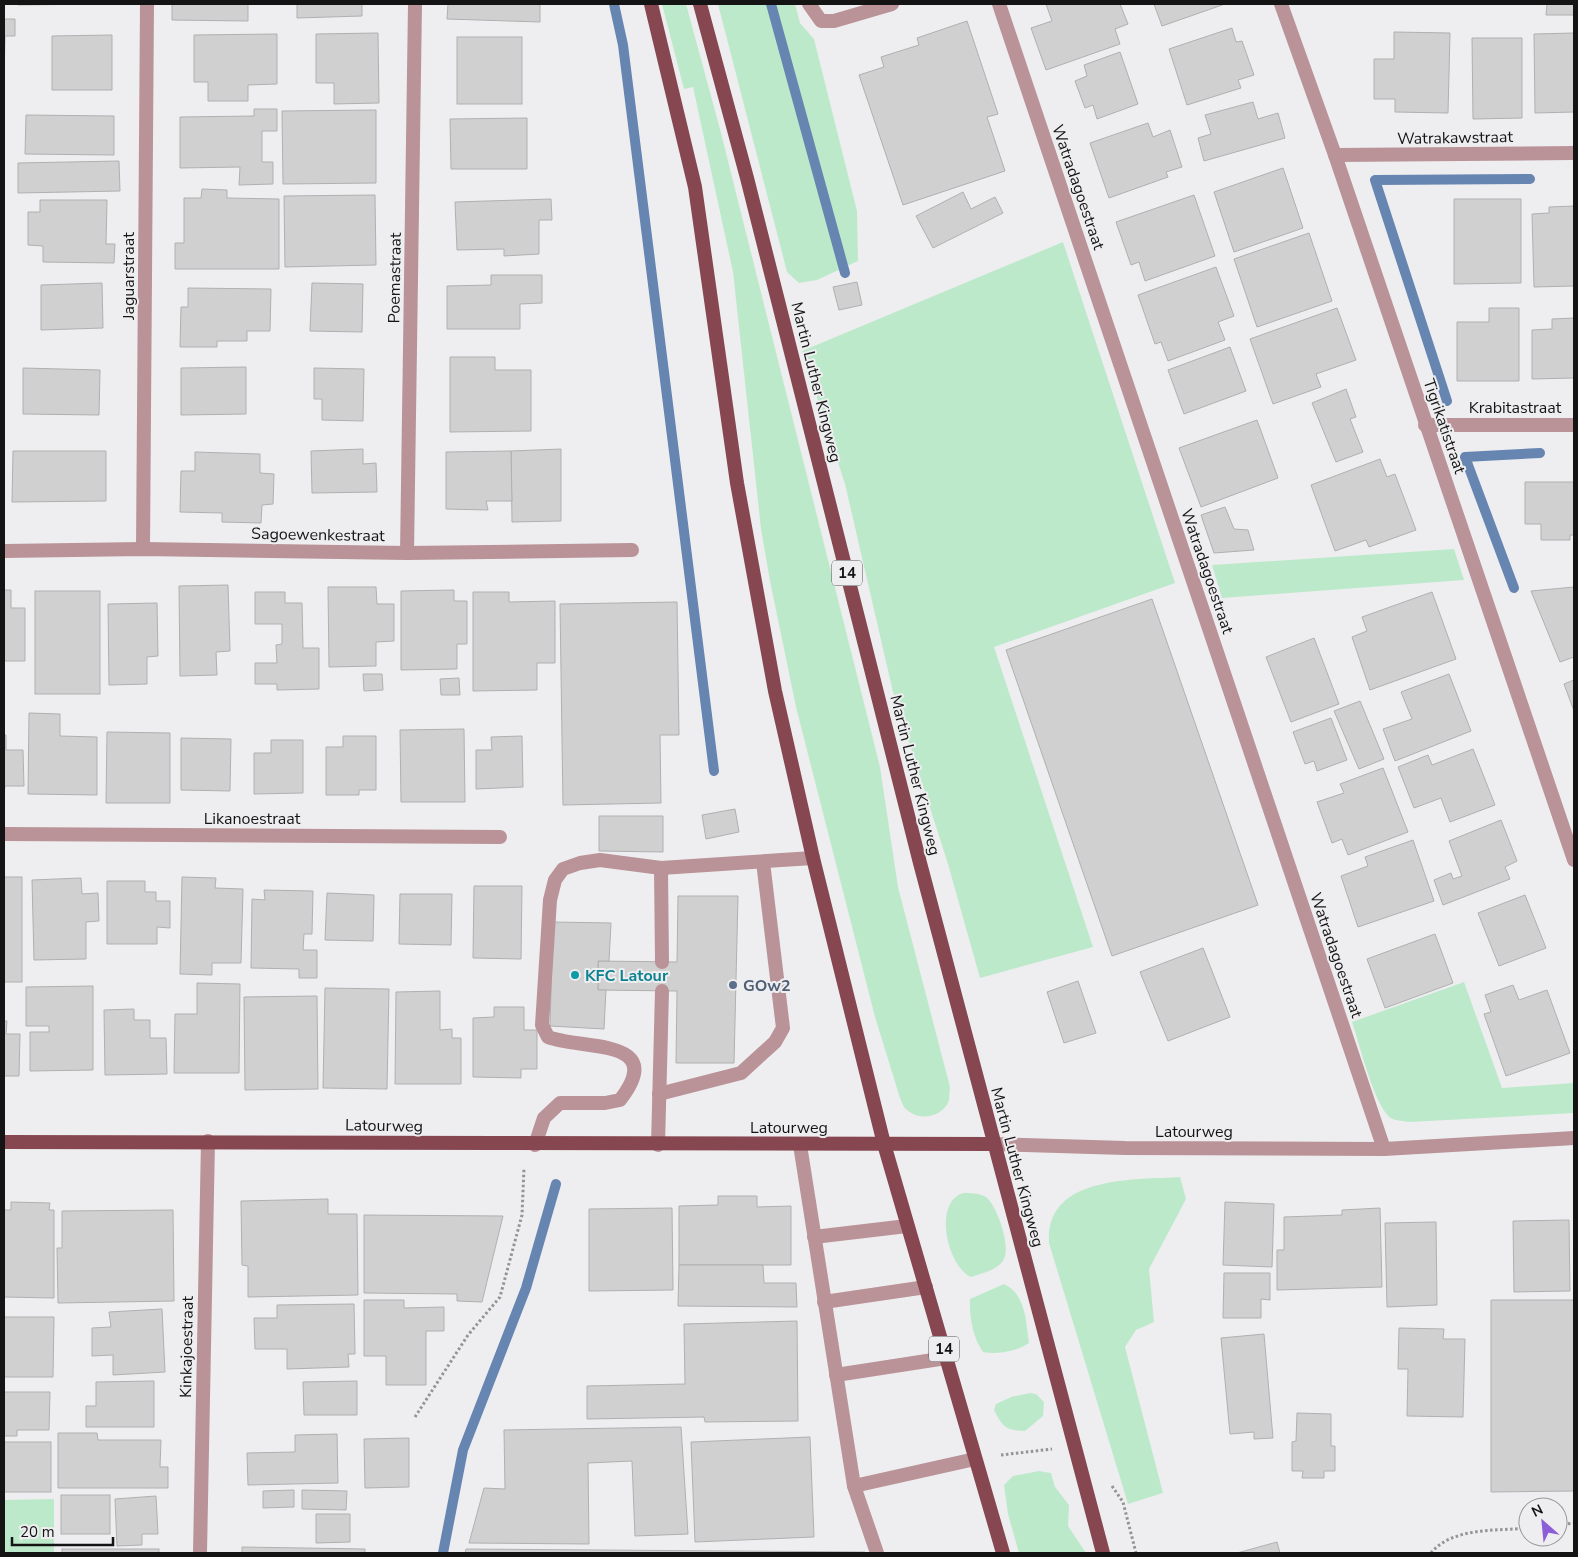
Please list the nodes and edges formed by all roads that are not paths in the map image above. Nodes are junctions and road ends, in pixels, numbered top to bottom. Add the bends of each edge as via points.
1 (147, 4) edge
2 (415, 4) edge
3 (651, 4) edge
4 (700, 4) edge
5 (809, 4) edge
6 (892, 4) edge
7 (999, 4) edge
8 (1281, 4) edge
9 (1574, 153) edge
10 (1335, 155) junction
11 (1574, 424) edge
12 (1426, 425) junction
13 (143, 549) junction
14 (632, 550) dead end
15 (4, 551) edge
16 (407, 553) junction
17 (4, 834) edge
18 (500, 837) dead end
19 (1573, 850) edge
20 (812, 858) junction
21 (763, 862) junction
22 (661, 868) junction
23 (662, 962) dead end
24 (662, 991) dead end
25 (659, 1094) junction
26 (1574, 1138) edge
27 (208, 1141) junction
28 (4, 1142) edge
29 (884, 1144) junction
30 (993, 1144) junction
31 (530, 1145) junction
32 (658, 1145) junction
33 (800, 1145) junction
34 (1384, 1149) junction
35 (907, 1226) junction
36 (814, 1237) junction
37 (926, 1287) junction
38 (824, 1302) junction
39 (946, 1358) junction
40 (836, 1376) junction
41 (975, 1458) junction
42 (854, 1486) junction
43 (200, 1553) edge
44 (876, 1553) edge
45 (1003, 1553) edge
46 (1103, 1553) edge

1 - 13 street, Jaguarstraat
2 - 16 street, Poemastraat
3 - 20 main road, 14 via 695,187 739,493 774,691
4 - 30 main road, Martin Luther Kingweg / 14
5 - 6 street via 821,21 834,21
7 - 34 street, Watradagoestraat
8 - 10 street, Tigrikatistraat
9 - 10 street, Watrakawstraat
10 - 12 street, Tigrikatistraat
11 - 12 street, Krabitastraat
12 - 19 street, Tigrikatistraat
13 - 15 street, Sagoewenkestraat
13 - 16 street, Sagoewenkestraat
14 - 16 street, Sagoewenkestraat
17 - 18 street, Likanoestraat
20 - 21 street
20 - 29 main road, 14
21 - 22 street
21 - 25 street via 783,1028 775,1042 741,1073
22 - 23 street
22 - 31 street via 600,860 563,869 555,880 550,900 542,1025 548,1037 561,1042 616,1048 629,1057 635,1069 632,1085 620,1100 560,1104 544,1118
24 - 25 street
25 - 32 street
26 - 34 street, Latourweg
27 - 28 main road, Latourweg
27 - 31 main road, Latourweg
27 - 43 street, Kinkajoestraat
29 - 30 main road, Latourweg
29 - 33 main road, Latourweg
29 - 35 main road, 14
30 - 34 street, Latourweg
30 - 46 main road, Martin Luther Kingweg / 14
31 - 32 main road, Latourweg
32 - 33 main road, Latourweg
33 - 36 street
35 - 36 street
35 - 37 main road, 14
36 - 38 street
37 - 38 street
37 - 39 main road, 14
38 - 40 street
39 - 40 street
39 - 41 main road, 14
40 - 42 street
41 - 42 street
41 - 45 main road, 14
42 - 44 street

